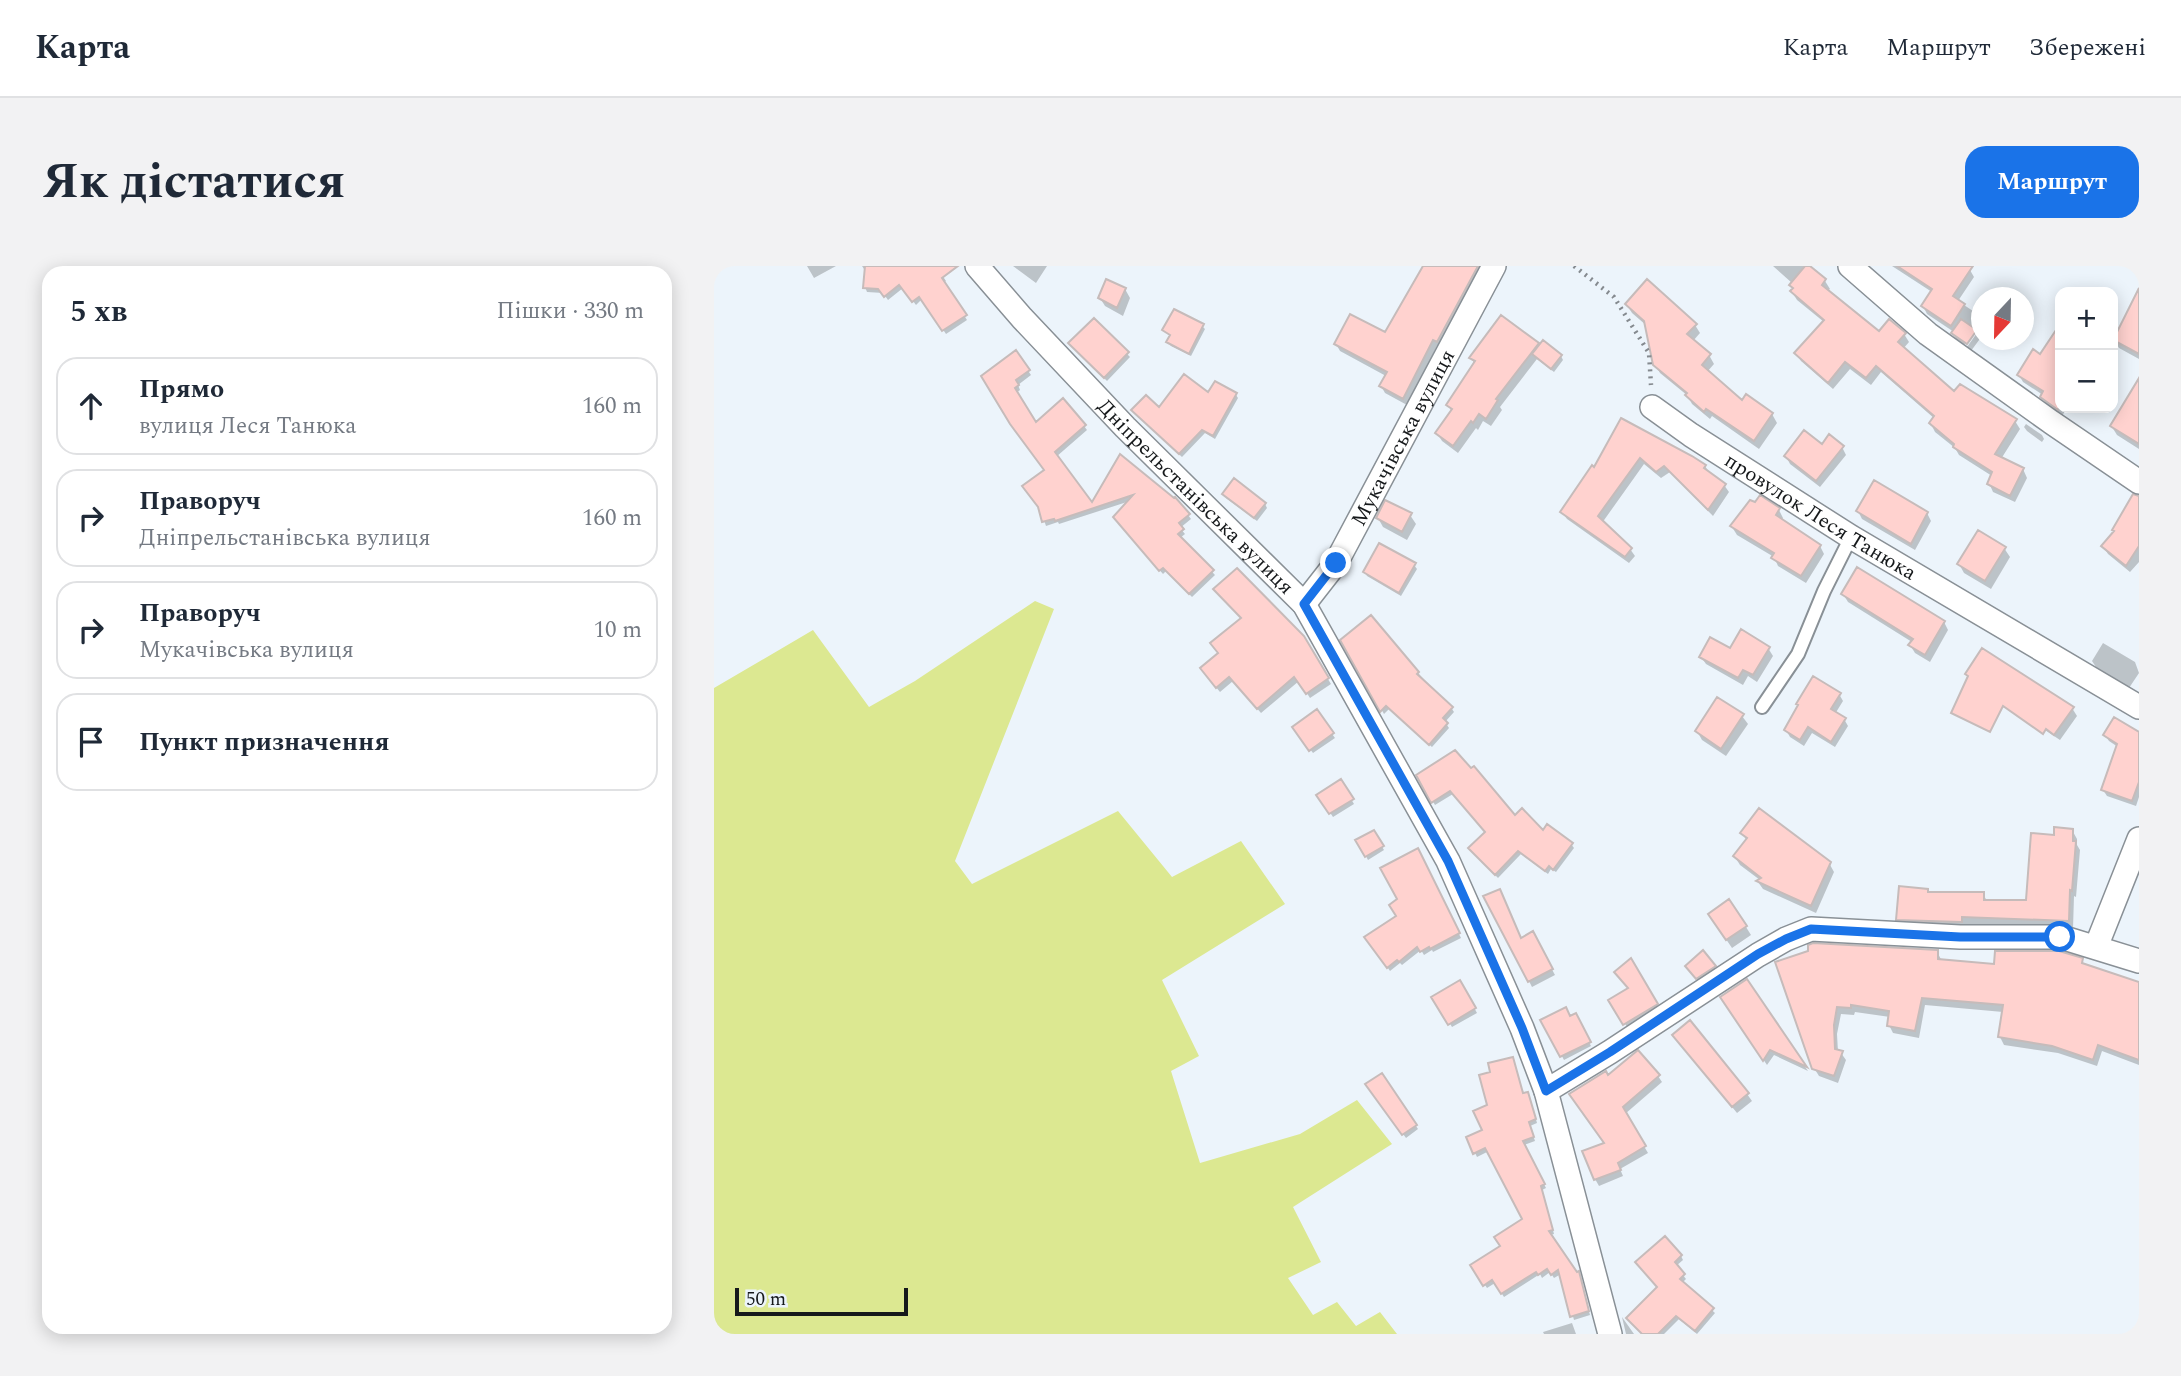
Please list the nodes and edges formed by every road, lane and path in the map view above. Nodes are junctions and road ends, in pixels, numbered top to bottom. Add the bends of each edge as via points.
1 (977, 266) edge
2 (1494, 266) edge
3 (1574, 266) edge
4 (1850, 266) edge
5 (1652, 407) joint
6 (2139, 482) edge
7 (1851, 537) junction
8 (1304, 604) junction
9 (1762, 707) dead end
10 (2139, 707) edge
11 (2139, 839) edge
12 (2096, 947) junction
13 (2139, 961) edge
14 (1546, 1091) junction
15 (1610, 1334) edge

1 - 8 street, Дніпрельстанівська вулиця via 1125,427
2 - 8 street, Мукачівська вулиця via 1336,563
3 - 5 path via 1614,297 1649,353
4 - 6 street via 1928,334
5 - 7 street, провулок Леся Танюка
7 - 9 lane via 1798,654
7 - 10 street, провулок Леся Танюка
8 - 14 street, Дніпрельстанівська вулиця via 1448,861
11 - 12 street
12 - 13 street
12 - 14 street via 2060,937 1811,929 1758,954
14 - 15 street, Дніпрельстанівська вулиця

